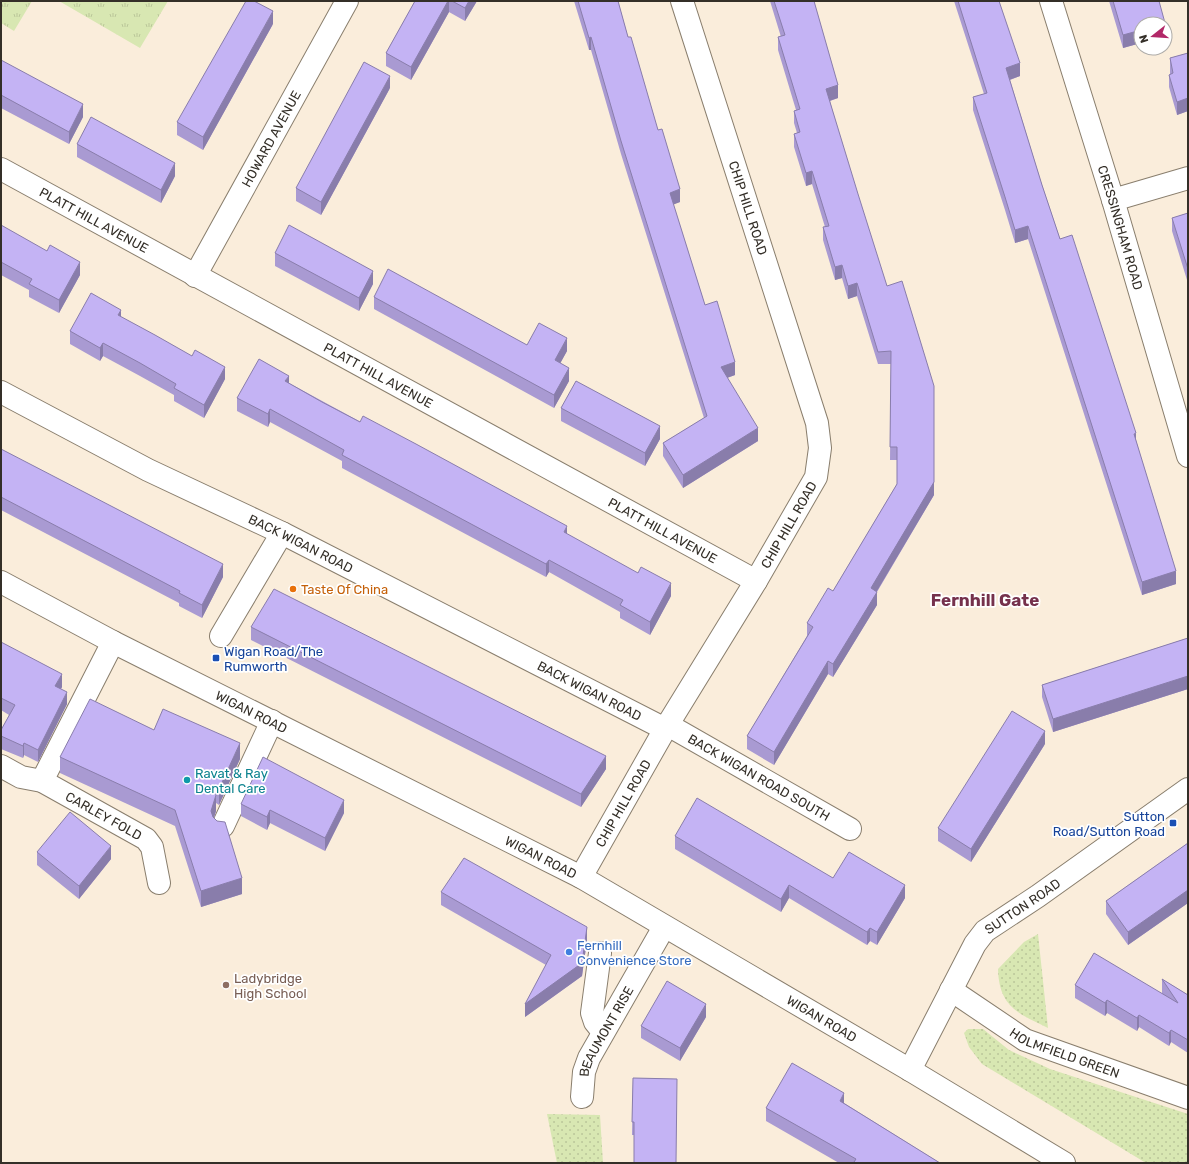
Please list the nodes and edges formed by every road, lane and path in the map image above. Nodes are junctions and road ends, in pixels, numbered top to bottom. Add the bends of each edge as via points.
1 (347, 1) edge
2 (682, 1) edge
3 (1051, 1) edge
4 (1, 169) edge
5 (1188, 178) edge
6 (1113, 200) junction
7 (195, 276) junction
8 (1, 392) edge
9 (1188, 456) edge
10 (282, 534) junction
11 (756, 581) junction
12 (1, 582) edge
13 (221, 636) dead end
14 (113, 642) junction
15 (272, 721) junction
16 (666, 727) junction
17 (1, 766) edge
18 (42, 781) junction
19 (1188, 789) edge
20 (223, 826) edge
21 (850, 829) dead end
22 (581, 877) junction
23 (159, 883) dead end
24 (664, 927) junction
25 (600, 953) dead end
26 (951, 990) junction
27 (603, 1032) junction
28 (910, 1070) junction
29 (582, 1097) dead end
30 (1188, 1098) edge
31 (1064, 1163) edge

1 - 7 street, HOWARD AVENUE
2 - 11 street, CHIP HILL ROAD via 816,423 820,448 816,477
3 - 6 street, CRESSINGHAM ROAD
4 - 7 street, PLATT HILL AVENUE
5 - 6 street
6 - 9 street, CRESSINGHAM ROAD
7 - 11 street, PLATT HILL AVENUE
8 - 10 street, BACK WIGAN ROAD via 148,470
10 - 13 street
10 - 16 street, BACK WIGAN ROAD
11 - 16 street, CHIP HILL ROAD
12 - 14 street, WIGAN ROAD
14 - 15 street, WIGAN ROAD
14 - 18 street
15 - 20 street
15 - 22 street, WIGAN ROAD
16 - 21 street, BACK WIGAN ROAD SOUTH
16 - 22 street, CHIP HILL ROAD
17 - 18 street, CARLEY FOLD via 21,776
18 - 23 street, CARLEY FOLD via 146,839 152,847
19 - 26 street, SUTTON ROAD via 985,931 975,944
22 - 24 street, WIGAN ROAD
24 - 27 street, BEAUMONT RISE
24 - 28 street, WIGAN ROAD
25 - 27 street via 592,1013
26 - 28 street, SUTTON ROAD
26 - 30 street, HOLMFIELD GREEN via 1025,1040
27 - 29 street, BEAUMONT RISE via 584,1072
28 - 31 street, WIGAN ROAD

